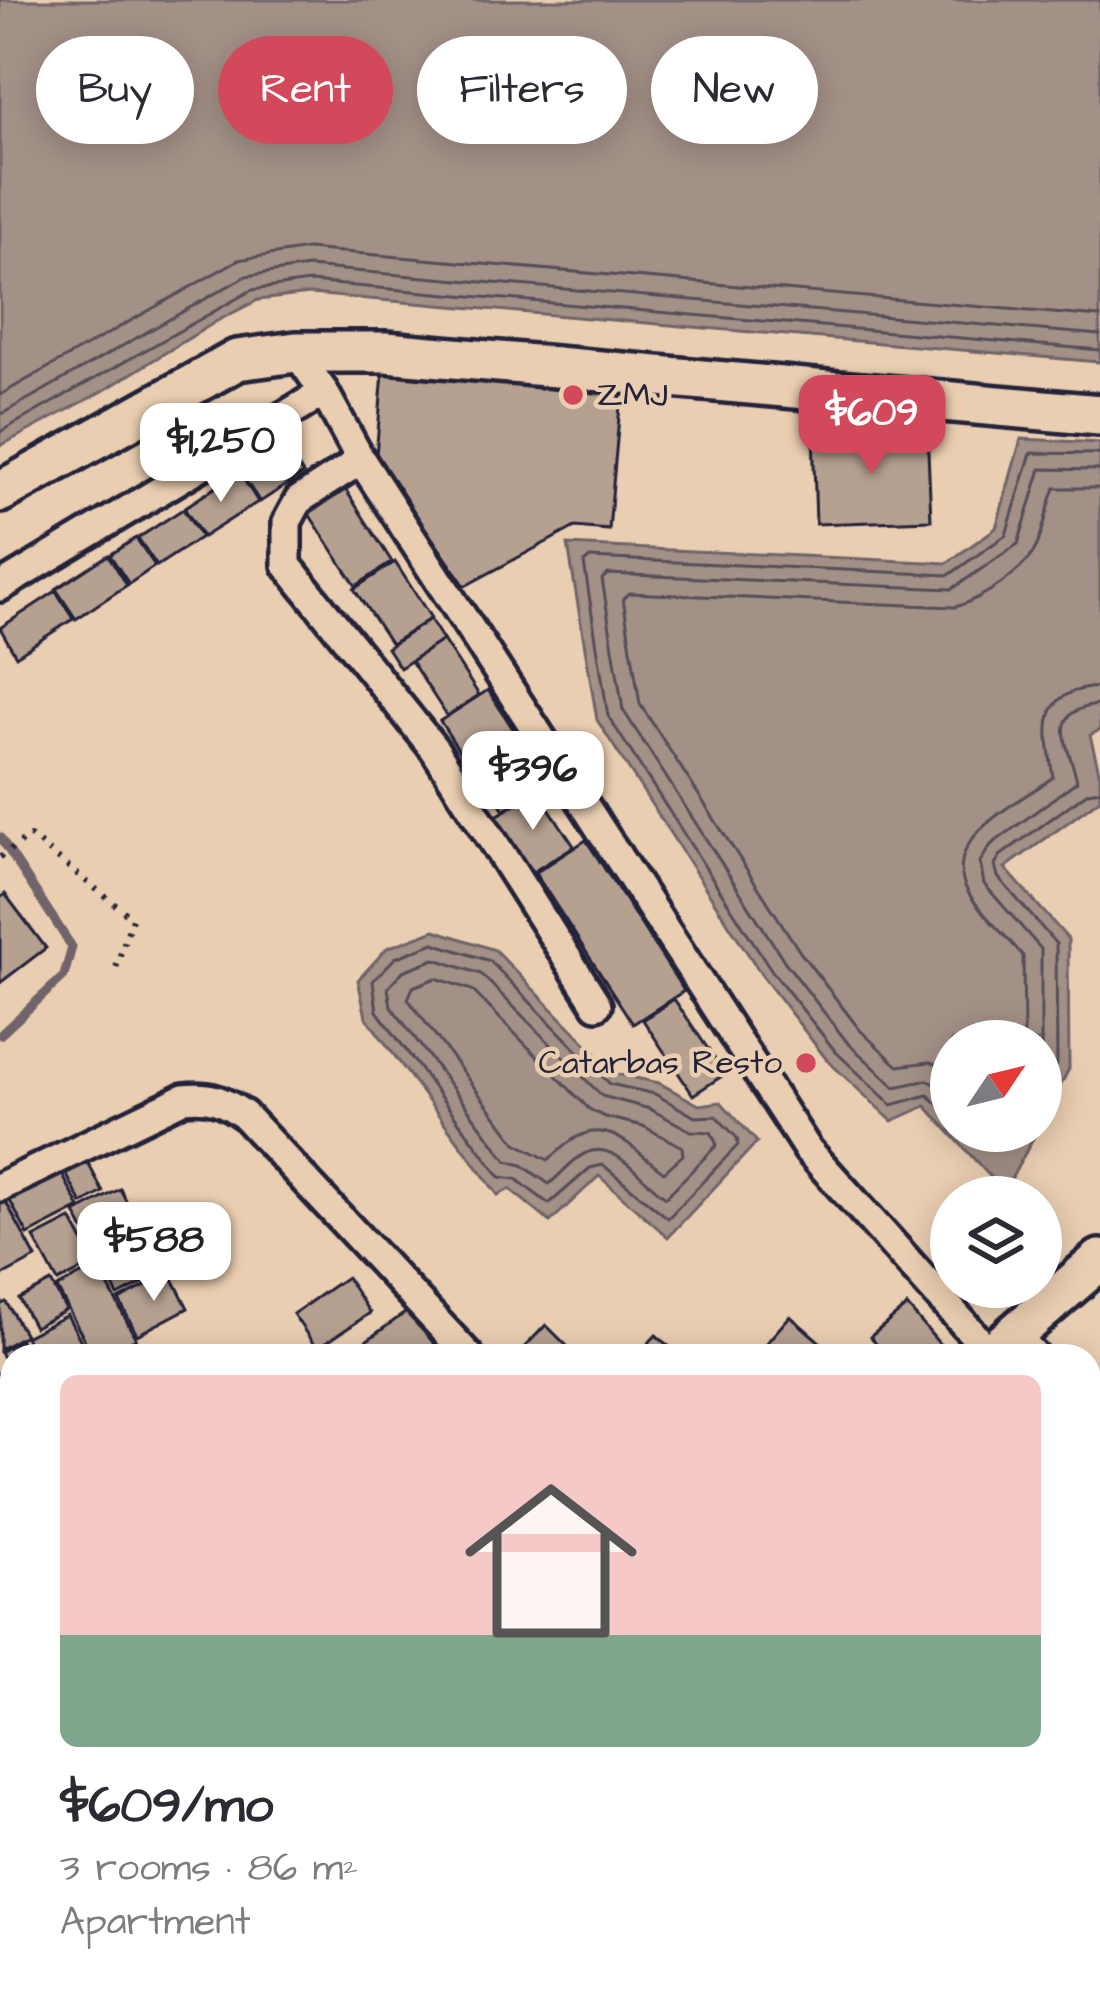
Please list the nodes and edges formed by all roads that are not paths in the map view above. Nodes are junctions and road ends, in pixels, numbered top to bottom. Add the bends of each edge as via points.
1 (296, 352) junction
2 (324, 392) junction
3 (1100, 415) edge
4 (361, 460) junction
5 (0, 492) edge
6 (0, 586) edge
7 (597, 1005) dead end
8 (0, 1186) edge
9 (1100, 1261) edge
10 (459, 1344) edge
11 (1006, 1344) edge
12 (1016, 1344) edge

1 - 2 street
1 - 3 street via 386,352
1 - 5 street via 237,360
2 - 4 street
2 - 6 street
4 - 7 street via 299,500 287,522 287,565 435,751
4 - 11 street via 808,1150
8 - 10 street via 184,1098 206,1095 244,1115
9 - 12 street

